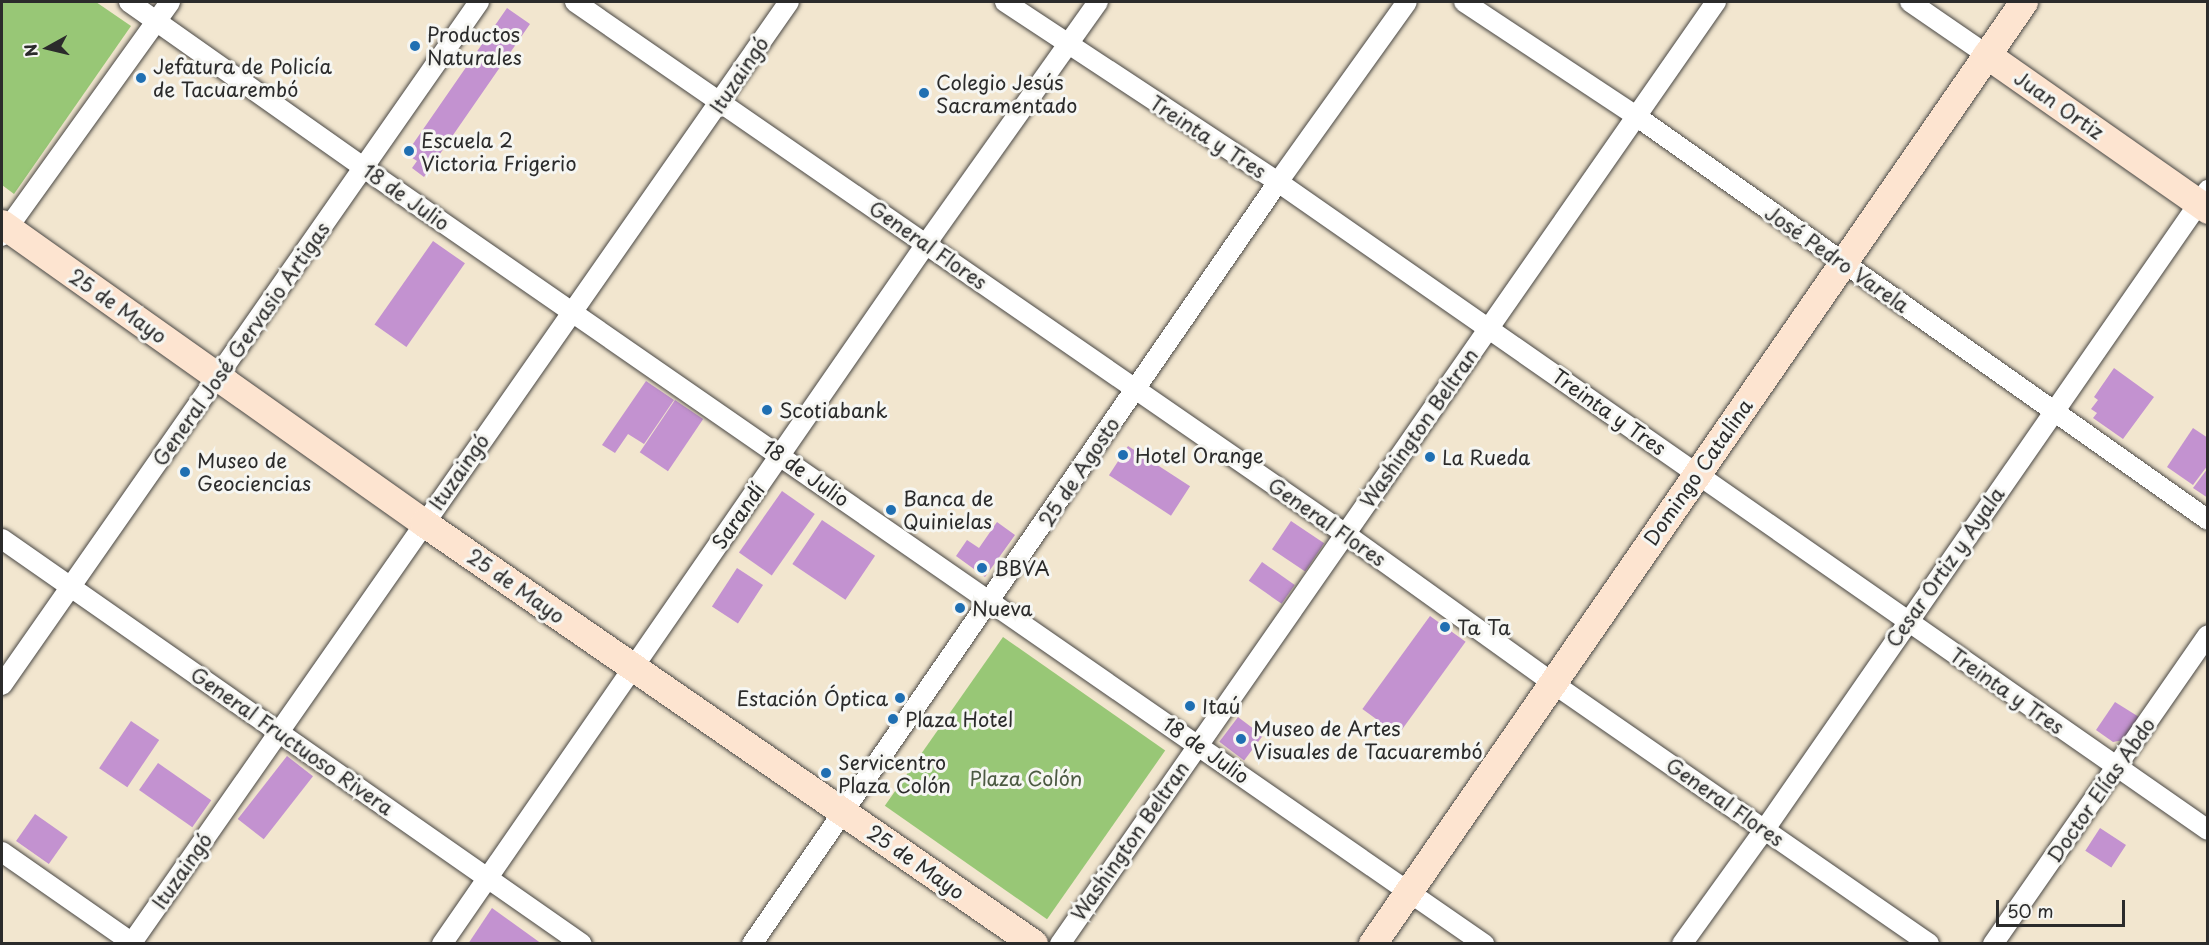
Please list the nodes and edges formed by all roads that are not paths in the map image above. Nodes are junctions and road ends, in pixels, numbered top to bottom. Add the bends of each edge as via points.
1 (129, 2) edge
2 (170, 2) edge
3 (478, 2) edge
4 (575, 2) edge
5 (789, 2) edge
6 (1005, 2) edge
7 (1098, 2) edge
8 (1407, 2) edge
9 (1464, 2) edge
10 (1716, 2) edge
11 (1910, 2) edge
12 (2024, 2) edge
13 (156, 21) junction
14 (1069, 44) junction
15 (1987, 55) junction
16 (720, 103) junction
17 (1636, 116) junction
18 (364, 168) junction
19 (1278, 182) junction
20 (2204, 201) edge
21 (3, 229) edge
22 (926, 244) junction
23 (1845, 264) junction
24 (572, 312) junction
25 (1489, 330) junction
26 (219, 377) junction
27 (1135, 391) junction
28 (2052, 412) junction
29 (781, 454) junction
30 (1697, 473) junction
31 (2208, 520) edge
32 (424, 523) junction
33 (1344, 533) junction
34 (2, 539) edge
35 (70, 586) junction
36 (990, 602) junction
37 (1908, 621) junction
38 (2208, 635) edge
39 (633, 667) junction
40 (1554, 684) junction
41 (2, 685) edge
42 (279, 731) junction
43 (1198, 744) junction
44 (2117, 768) junction
45 (844, 813) junction
46 (1765, 829) junction
47 (2208, 830) edge
48 (2, 852) edge
49 (487, 879) junction
50 (1409, 892) junction
51 (132, 943) edge
52 (442, 944) edge
53 (582, 944) edge
54 (752, 944) edge
55 (1034, 944) edge
56 (1060, 944) edge
57 (1373, 944) edge
58 (1484, 944) edge
59 (1682, 944) edge
60 (1929, 944) edge
61 (1993, 944) edge

1 - 13 street, 18 de Julio
2 - 13 street
3 - 18 street, General José Gervasio Artigas
4 - 16 street, General Flores
5 - 16 street, Ituzaingó
6 - 14 street, Treinta y Tres
7 - 14 street, Sarandí
8 - 19 street, 25 de Agosto
9 - 17 street, José Pedro Varela
10 - 17 street, Washington Beltran
11 - 15 street, Juan Ortiz
12 - 15 street, Domingo Catalina
13 - 18 street, 18 de Julio
13 - 21 street
14 - 19 street, Treinta y Tres
14 - 22 street, Sarandí
15 - 20 street, Juan Ortiz
15 - 23 street, Domingo Catalina
16 - 22 street, General Flores
16 - 24 street, Ituzaingó
17 - 23 street, José Pedro Varela
17 - 25 street, Washington Beltran
18 - 24 street, 18 de Julio
18 - 26 street, General José Gervasio Artigas
19 - 25 street, Treinta y Tres
19 - 27 street, 25 de Agosto
20 - 28 street, Cesar Ortiz y Ayala
21 - 26 street, 25 de Mayo
22 - 27 street, General Flores
22 - 29 street, Sarandí
23 - 28 street, José Pedro Varela
23 - 30 street, Domingo Catalina
24 - 29 street, 18 de Julio
24 - 32 street, Ituzaingó
25 - 30 street, Treinta y Tres
25 - 33 street, Washington Beltran
26 - 32 street, 25 de Mayo
26 - 35 street, General José Gervasio Artigas
27 - 33 street, General Flores
27 - 36 street, 25 de Agosto
28 - 31 street, José Pedro Varela
28 - 37 street, Cesar Ortiz y Ayala
29 - 36 street, 18 de Julio
29 - 39 street, Sarandí
30 - 37 street, Treinta y Tres
30 - 40 street, Domingo Catalina
32 - 39 street, 25 de Mayo
32 - 42 street, Ituzaingó
33 - 40 street, General Flores
33 - 43 street, Washington Beltran
34 - 35 street, General Fructuoso Rivera
35 - 41 street, General José Gervasio Artigas
35 - 42 street, General Fructuoso Rivera
36 - 43 street, 18 de Julio
36 - 45 street, 25 de Agosto
37 - 44 street, Treinta y Tres
37 - 46 street, Cesar Ortiz y Ayala
38 - 44 street, Doctor Elías Abdo
39 - 45 street, 25 de Mayo
39 - 49 street, Sarandí
40 - 46 street, General Flores
40 - 50 street, Domingo Catalina
42 - 49 street, General Fructuoso Rivera
42 - 51 street, Ituzaingó
43 - 50 street, 18 de Julio
43 - 56 street, Washington Beltran
44 - 47 street, Treinta y Tres
44 - 61 street, Doctor Elías Abdo
45 - 54 street, 25 de Agosto
45 - 55 street, 25 de Mayo
46 - 59 street, Cesar Ortiz y Ayala
46 - 60 street, General Flores
48 - 51 street
49 - 52 street, Sarandí
49 - 53 street, General Fructuoso Rivera
50 - 57 street, Domingo Catalina
50 - 58 street, 18 de Julio

